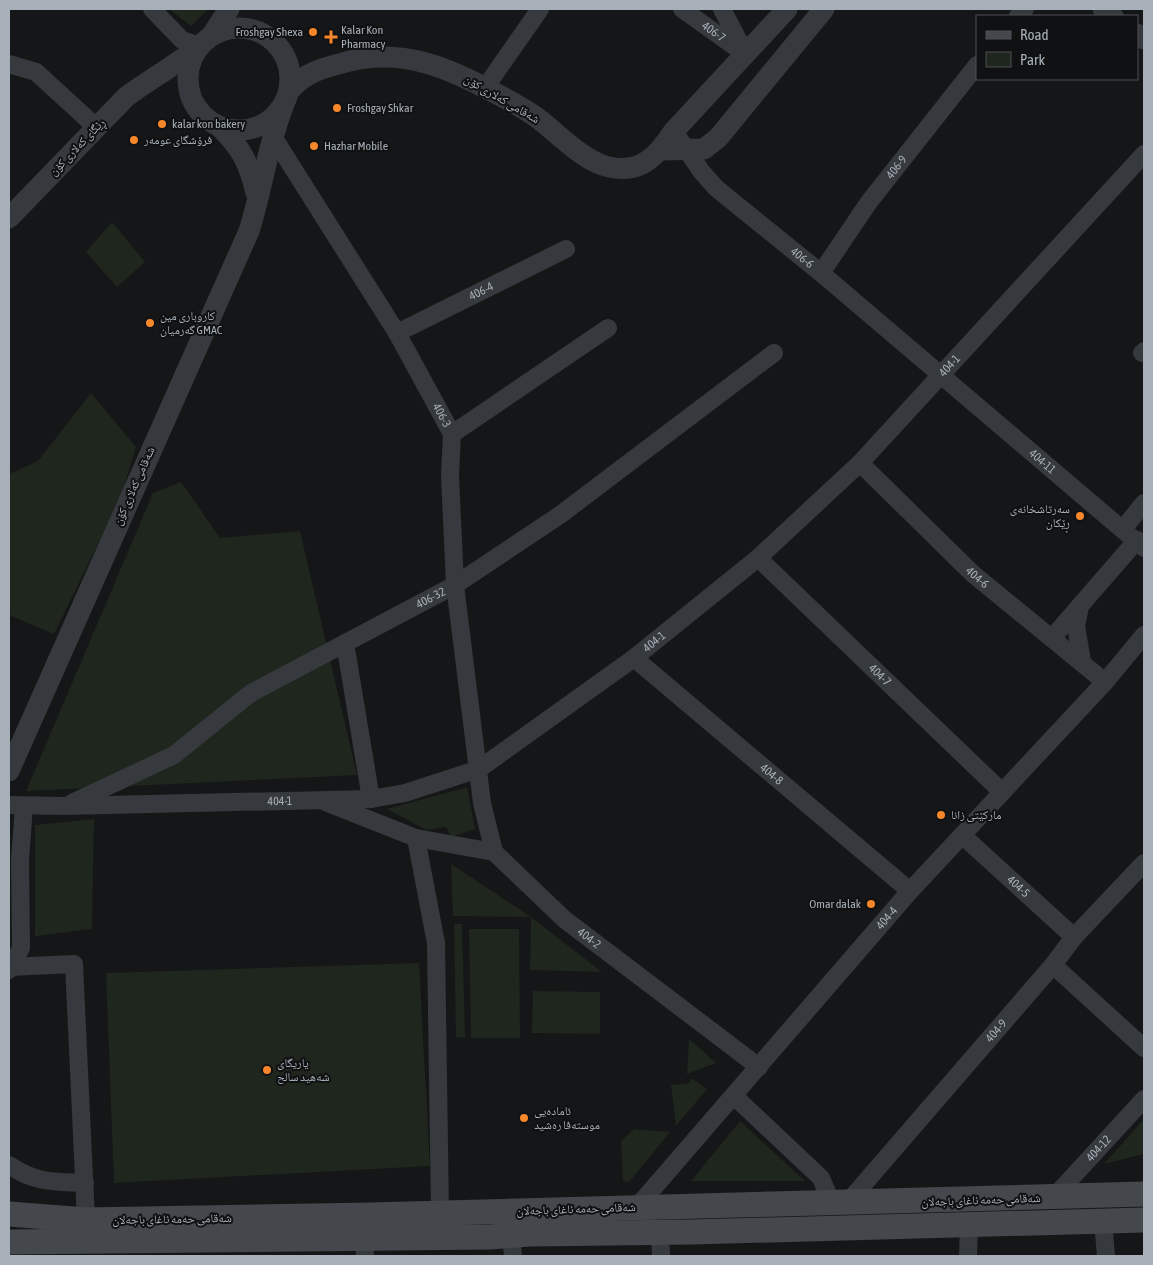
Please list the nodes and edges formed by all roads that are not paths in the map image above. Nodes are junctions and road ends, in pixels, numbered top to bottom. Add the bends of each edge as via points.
1 (152, 9) edge
2 (229, 9) edge
3 (241, 9) edge
4 (540, 9) edge
5 (682, 9) edge
6 (722, 9) edge
7 (787, 9) edge
8 (824, 9) edge
9 (266, 36) junction
10 (206, 40) junction
11 (745, 54) junction
12 (9, 64) edge
13 (976, 66) edge
14 (326, 67) junction
15 (148, 80) junction
16 (485, 88) junction
17 (190, 95) junction
18 (287, 99) junction
19 (96, 127) junction
20 (220, 128) junction
21 (673, 132) junction
22 (272, 135) junction
23 (662, 150) junction
24 (687, 150) junction
25 (1144, 154) edge
26 (258, 201) junction
27 (9, 218) edge
28 (566, 249) dead end
29 (821, 273) junction
30 (608, 328) dead end
31 (397, 333) junction
32 (774, 354) dead end
33 (941, 375) junction
34 (452, 434) junction
35 (860, 463) junction
36 (1144, 503) edge
37 (1123, 529) junction
38 (1140, 544) edge
39 (758, 558) junction
40 (455, 585) junction
41 (1080, 605) junction
42 (1144, 635) edge
43 (1052, 638) junction
44 (346, 643) junction
45 (634, 658) junction
46 (1082, 661) junction
47 (1105, 682) junction
48 (478, 769) junction
49 (9, 771) edge
50 (1002, 792) junction
51 (371, 799) junction
52 (320, 800) junction
53 (16, 806) edge
54 (64, 806) junction
55 (963, 836) junction
56 (416, 838) junction
57 (494, 852) junction
58 (1144, 863) edge
59 (910, 891) junction
60 (1074, 937) junction
61 (1054, 965) junction
62 (10, 968) edge
63 (1143, 1043) edge
64 (759, 1067) junction
65 (734, 1096) junction
66 (1144, 1099) edge
67 (9, 1165) edge
68 (85, 1182) junction
69 (1144, 1194) edge
70 (1054, 1197) junction
71 (840, 1201) junction
72 (637, 1207) junction
73 (440, 1213) junction
74 (9, 1214) edge
75 (86, 1220) junction
76 (1144, 1220) edge
77 (1104, 1221) junction
78 (969, 1224) junction
79 (274, 1228) junction
80 (9, 1242) edge
81 (661, 1244) edge
82 (512, 1246) edge
83 (365, 1247) edge
84 (52, 1250) edge
85 (968, 1256) edge
86 (1106, 1256) edge

1 - 10 street via 182,40
2 - 10 street
3 - 9 street
4 - 16 street
5 - 11 street, 406-7
6 - 11 street
7 - 11 street, شەقامی کەلاری کۆن
8 - 24 street via 718,138 704,149
9 - 10 street via 243,28 227,29
9 - 14 street via 290,52
9 - 18 street via 285,55 291,72
10 - 15 street, ڕێگای کەلاری کۆن via 170,69
10 - 17 street via 191,60 187,76
11 - 21 street, شەقامی کەلاری کۆن
12 - 19 street via 36,72
13 - 29 street, 406-9 via 869,202
14 - 16 street, شەقامی کەلاری کۆن via 363,58 392,56 428,62 466,76
14 - 18 street, شەقامی کەلاری کۆن via 314,70 298,81
15 - 17 street via 163,80
15 - 19 street, ڕێگای کەلاری کۆن
16 - 23 street, شەقامی کەلاری کۆن via 531,112 586,156 606,167 617,169 638,165
17 - 20 street via 195,107
18 - 20 street via 271,120 256,129
18 - 22 street, شەقامی کەلاری کۆن
19 - 27 street, ڕێگای کەلاری کۆن
20 - 26 street via 250,165
21 - 23 street, شەقامی کەلاری کۆن
21 - 24 street, 406-6
22 - 26 street, شەقامی کەلاری کۆن
22 - 31 street, 406-3
23 - 24 street
24 - 29 street, 406-6 via 716,188
25 - 33 street, 404-1
26 - 49 street, شەقامی کەلاری کۆن via 233,268
28 - 31 street, 406-4
29 - 33 street, 406-6
30 - 34 street
31 - 34 street, 406-3
32 - 40 street, 406-32 via 560,515
33 - 35 street, 404-1
33 - 37 street, 404-11
34 - 40 street, 406-3 via 450,475
35 - 39 street, 404-1
35 - 43 street, 404-6 via 972,574
36 - 37 street
37 - 38 street, 404-11
38 - 41 street
39 - 45 street, 404-1
39 - 50 street, 404-7
40 - 44 street, 406-32
40 - 48 street, 406-3
41 - 43 street
41 - 46 street via 1076,626
42 - 47 street, 404-4
43 - 46 street, 404-6
44 - 51 street
44 - 54 street, 406-32 via 251,693 174,755
45 - 48 street, 404-1
45 - 59 street, 404-8
46 - 47 street, 404-6
47 - 50 street, 404-4
48 - 51 street, 404-1 via 405,793
48 - 57 street via 482,803
50 - 55 street, 404-4
51 - 52 street, 404-1
52 - 54 street, 404-1
52 - 56 street
53 - 54 street, 404-1
53 - 62 street via 22,937 17,958
55 - 59 street, 404-4
55 - 60 street, 404-5
56 - 57 street
56 - 73 street via 436,943
57 - 64 street, 404-2 via 564,919
58 - 60 street, 404-9
59 - 64 street, 404-4
60 - 61 street, 404-9
61 - 63 street
61 - 71 street, 404-9
62 - 68 street via 74,964
64 - 65 street, 404-4
65 - 71 street via 821,1178
65 - 72 street, 404-4
66 - 70 street, 404-12
67 - 68 street via 25,1176 49,1182
68 - 75 street
69 - 70 main road, شەقامی حەمە ئاغای باجەلان
70 - 71 main road, شەقامی حەمە ئاغای باجەلان
71 - 72 main road, شەقامی حەمە ئاغای باجەلان
72 - 73 main road, شەقامی حەمە ئاغای باجەلان
73 - 79 main road, شەقامی حەمە ئاغای باجەلان
74 - 75 main road, شەقامی حەمە ئاغای باجەلان
75 - 79 main road, شەقامی حەمە ئاغای باجەلان
76 - 77 main road, شەقامی حەمە ئاغای باجەلان
77 - 78 main road, شەقامی حەمە ئاغای باجەلان
77 - 86 street
78 - 81 main road, شەقامی حەمە ئاغای باجەلان
78 - 85 street
79 - 83 main road, شەقامی حەمە ئاغای باجەلان
79 - 84 main road, شەقامی حەمە ئاغای باجەلان
80 - 84 main road, شەقامی حەمە ئاغای باجەلان
81 - 82 main road, شەقامی حەمە ئاغای باجەلان
82 - 83 main road, شەقامی حەمە ئاغای باجەلان

